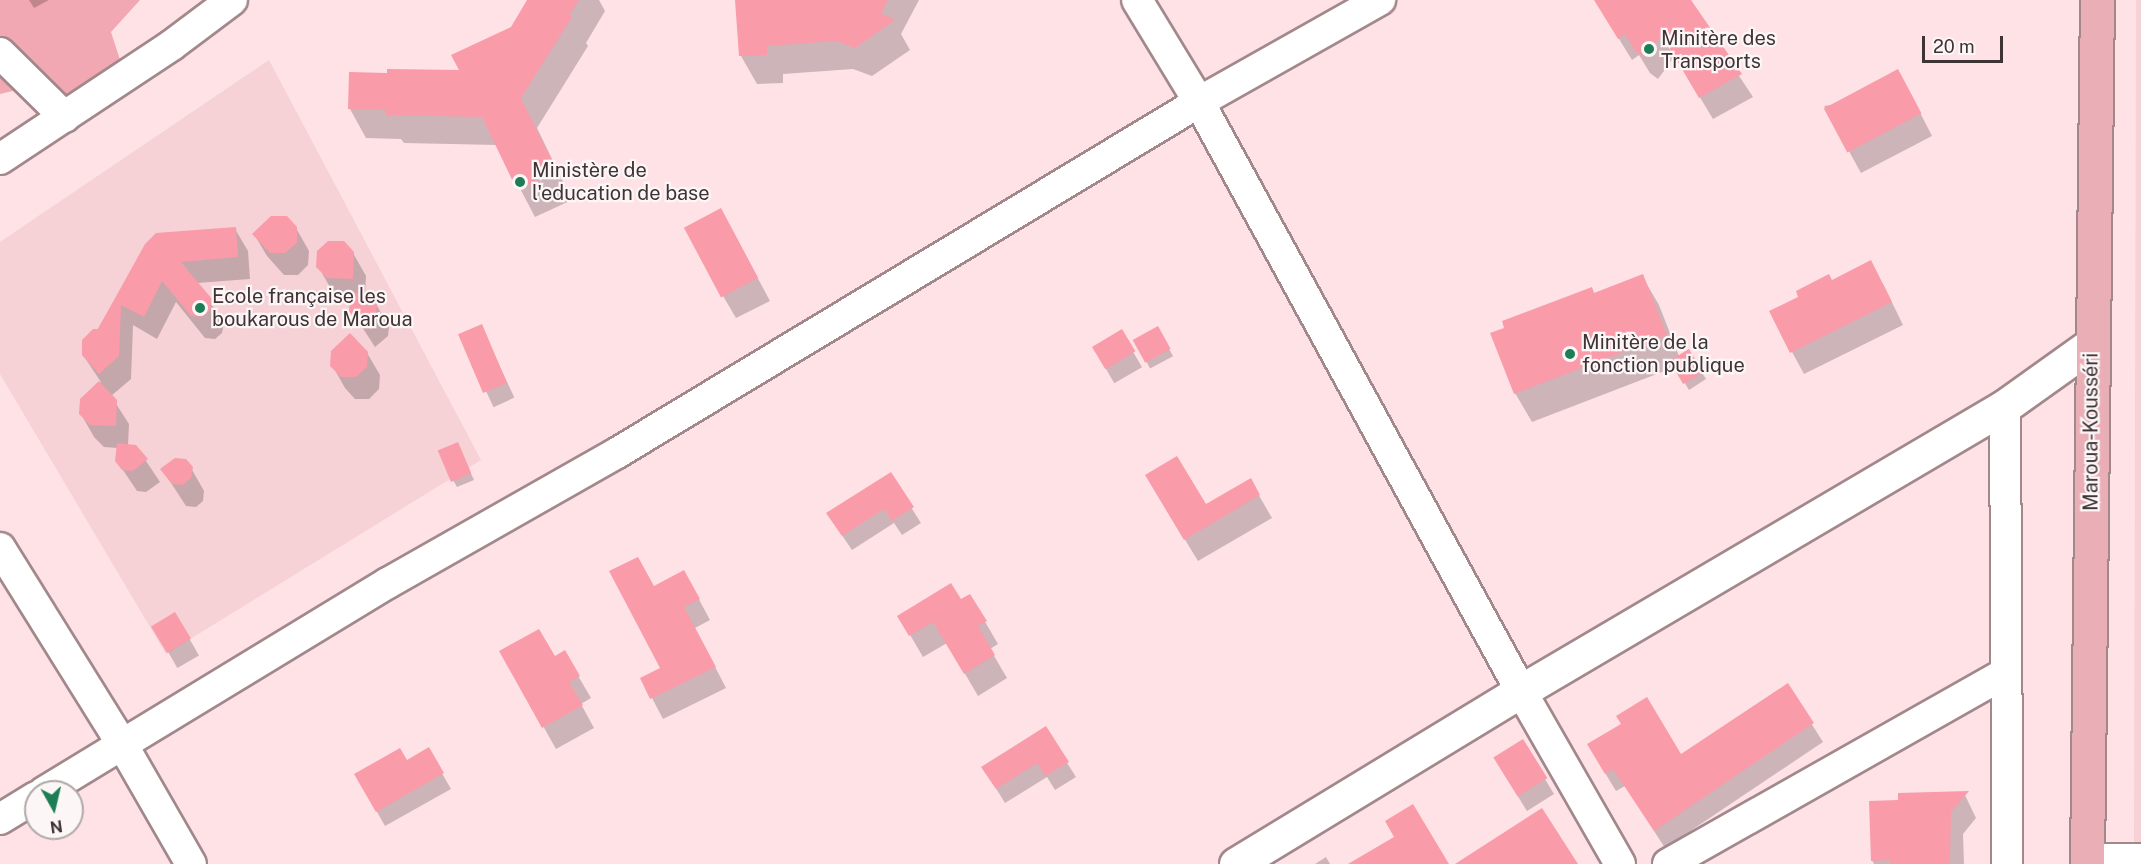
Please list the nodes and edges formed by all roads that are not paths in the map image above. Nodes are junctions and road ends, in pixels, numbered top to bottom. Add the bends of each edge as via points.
1 (232, 0) edge
2 (1137, 0) edge
3 (1380, 0) edge
4 (2097, 0) edge
5 (0, 53) edge
6 (1199, 102) junction
7 (65, 117) junction
8 (0, 159) edge
9 (2092, 344) junction
10 (2005, 406) junction
11 (0, 548) edge
12 (2006, 673) junction
13 (1521, 691) junction
14 (122, 744) junction
15 (64, 780) edge
16 (24, 804) edge
17 (0, 819) edge
18 (2141, 859) edge
19 (2087, 861) edge
20 (191, 864) edge
21 (1236, 864) edge
22 (1620, 864) edge
23 (1668, 864) edge
24 (2007, 864) edge

1 - 7 street
2 - 6 street
3 - 6 street
4 - 9 highway, Maroua-Kousséri
5 - 7 street
6 - 13 street
6 - 14 street via 617,453 388,583
7 - 8 street
9 - 10 street
9 - 19 highway, Maroua-Kousséri
10 - 12 street
10 - 13 street
11 - 14 street
12 - 23 street
12 - 24 street
13 - 21 street
13 - 22 street
14 - 15 street
14 - 20 street
16 - 17 street
18 - 19 street

